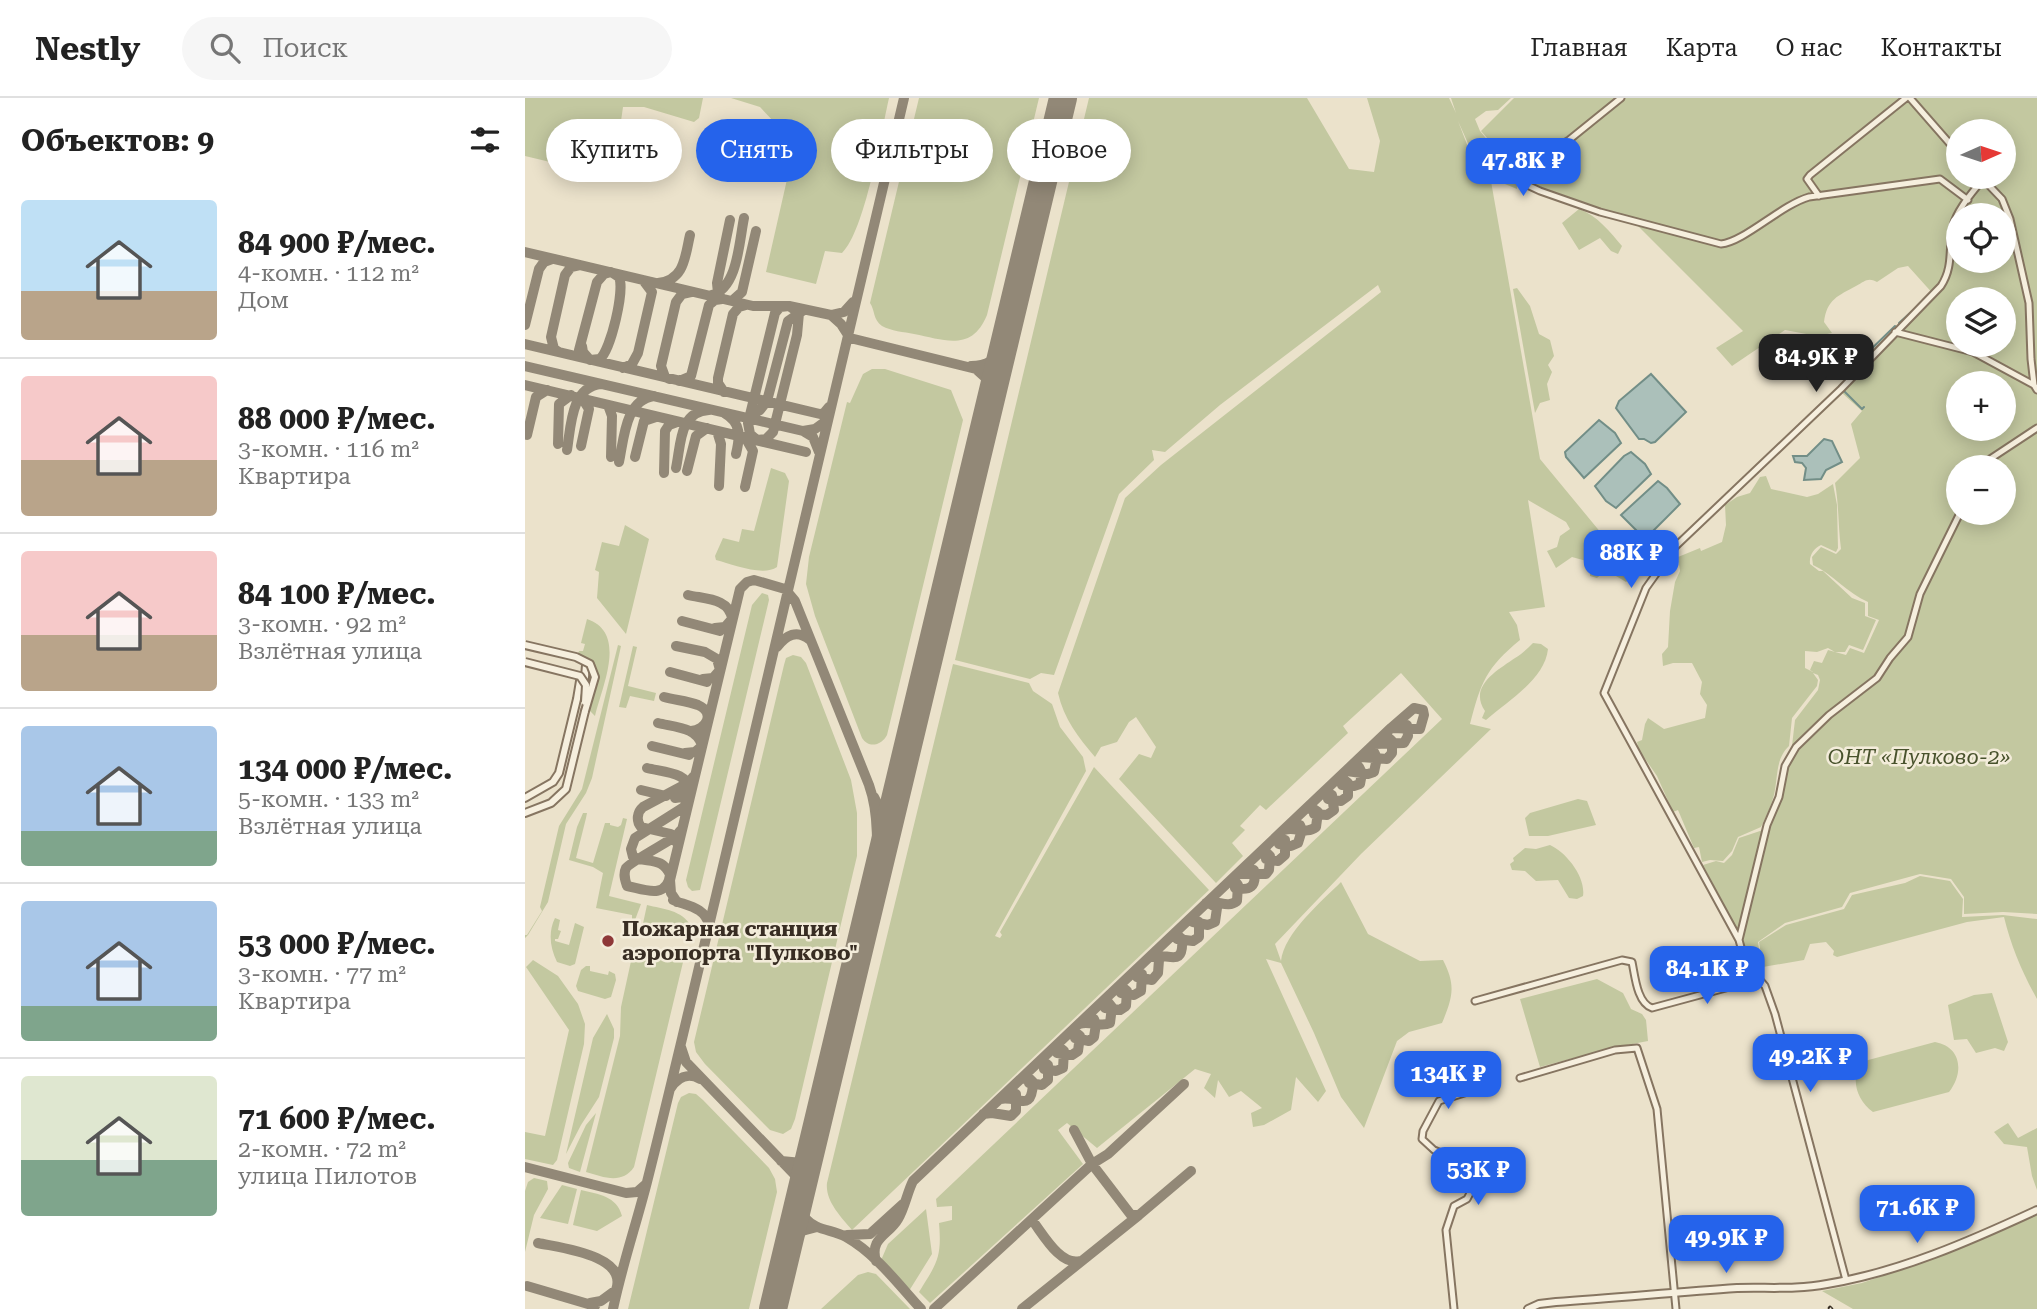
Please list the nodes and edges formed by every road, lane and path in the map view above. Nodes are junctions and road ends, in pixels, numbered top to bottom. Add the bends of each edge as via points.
1 (1621, 98) edge
2 (1908, 98) edge
3 (1946, 140) edge
4 (1975, 189) edge
5 (1993, 189) edge
6 (1819, 196) junction
7 (1968, 200) junction
8 (1895, 331) junction
9 (2034, 347) edge
10 (2036, 387) edge
11 (2037, 428) edge
12 (1996, 455) edge
13 (1953, 525) edge
14 (525, 645) edge
15 (525, 662) edge
16 (586, 665) dead end
17 (585, 711) junction
18 (525, 798) edge
19 (525, 813) edge
20 (1739, 940) junction
21 (1750, 980) junction
22 (1475, 1001) dead end
23 (1520, 1078) dead end
24 (1478, 1089) dead end
25 (2037, 1210) edge
26 (1846, 1280) junction
27 (1674, 1293) junction
28 (1454, 1309) edge
29 (1528, 1309) edge
30 (1676, 1309) edge

1 - 6 street via 1531,164 1520,176 1521,182 1601,212 1724,244 1793,203
2 - 3 street
2 - 6 street via 1810,175 1807,179
4 - 7 street
5 - 9 street via 2007,208 2028,296
6 - 7 street via 1940,179
7 - 8 street via 1953,228 1947,277
8 - 10 street via 1973,352
8 - 20 street via 1676,546 1646,588 1604,693
9 - 10 street
11 - 12 street
13 - 20 street via 1920,594 1908,637 1877,678 1795,747 1785,766
14 - 17 street, bridge via 590,664 595,677
15 - 17 street, bridge via 580,676 586,685
16 - 18 street via 556,778
17 - 19 street via 566,789 551,803
20 - 21 street
21 - 22 street via 1652,1008 1644,1004 1632,962 1627,960
21 - 26 street via 1759,979 1765,986 1775,1014
23 - 27 street via 1615,1050 1637,1048 1657,1109
24 - 28 street via 1439,1101 1422,1139 1434,1150 1482,1170 1467,1199 1454,1206 1445,1230
25 - 26 street via 1953,1247
26 - 27 street via 1782,1289
27 - 29 street via 1549,1303
27 - 30 street

